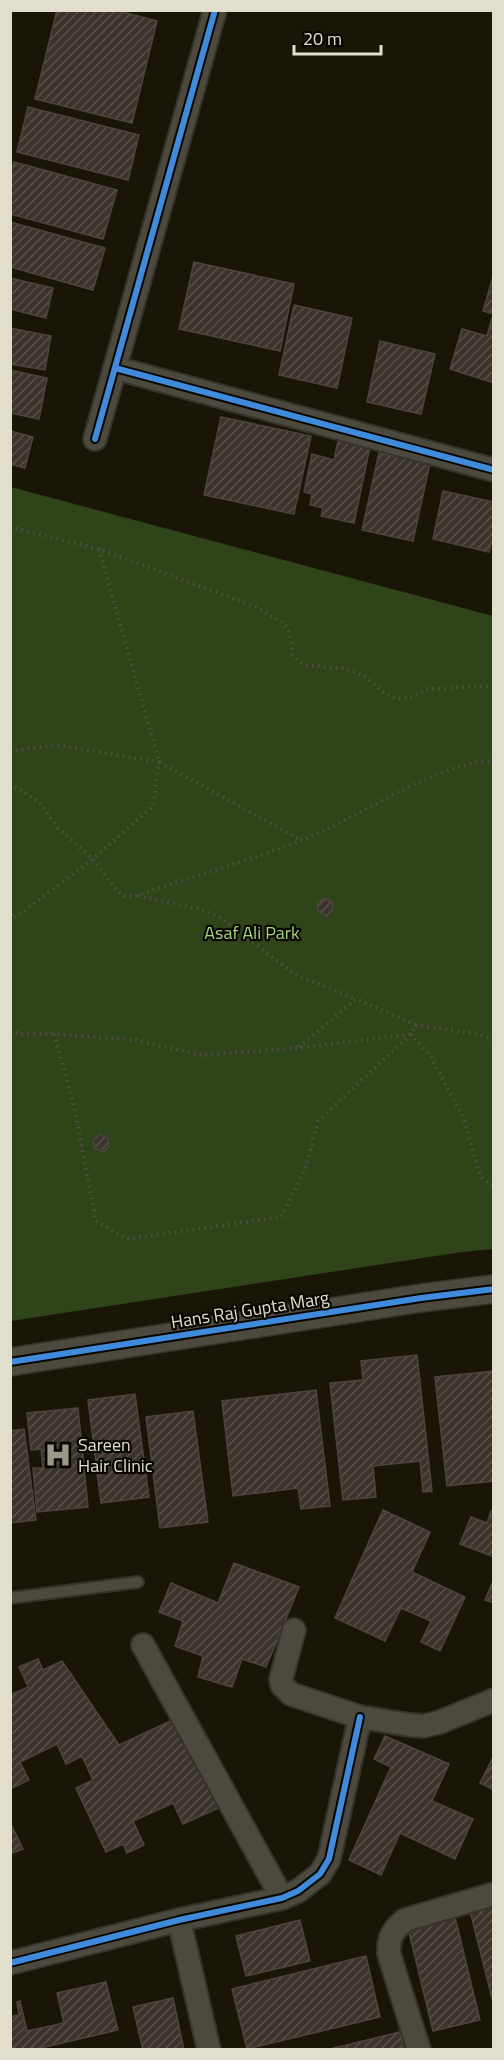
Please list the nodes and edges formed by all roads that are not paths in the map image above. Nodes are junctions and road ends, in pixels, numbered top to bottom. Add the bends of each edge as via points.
1 (215, 10) edge
2 (115, 368) junction
3 (95, 439) dead end
4 (494, 470) edge
5 (494, 1289) edge
6 (10, 1362) edge
7 (138, 1582) dead end
8 (10, 1598) edge
9 (294, 1630) dead end
10 (143, 1645) dead end
11 (494, 1700) edge
12 (360, 1717) junction
13 (494, 1894) edge
14 (282, 1898) junction
15 (179, 1920) junction
16 (10, 1963) edge
17 (209, 2049) edge
18 (419, 2049) edge

1 - 2 street
2 - 3 street
2 - 4 street
5 - 6 street, Hans Raj Gupta Marg
7 - 8 lane
9 - 12 street via 282,1685 291,1694
10 - 14 street
11 - 12 street via 424,1726
12 - 14 street via 329,1859 320,1875
13 - 18 street via 405,1920 393,1930 389,1954
14 - 15 street
15 - 16 street
15 - 17 street

